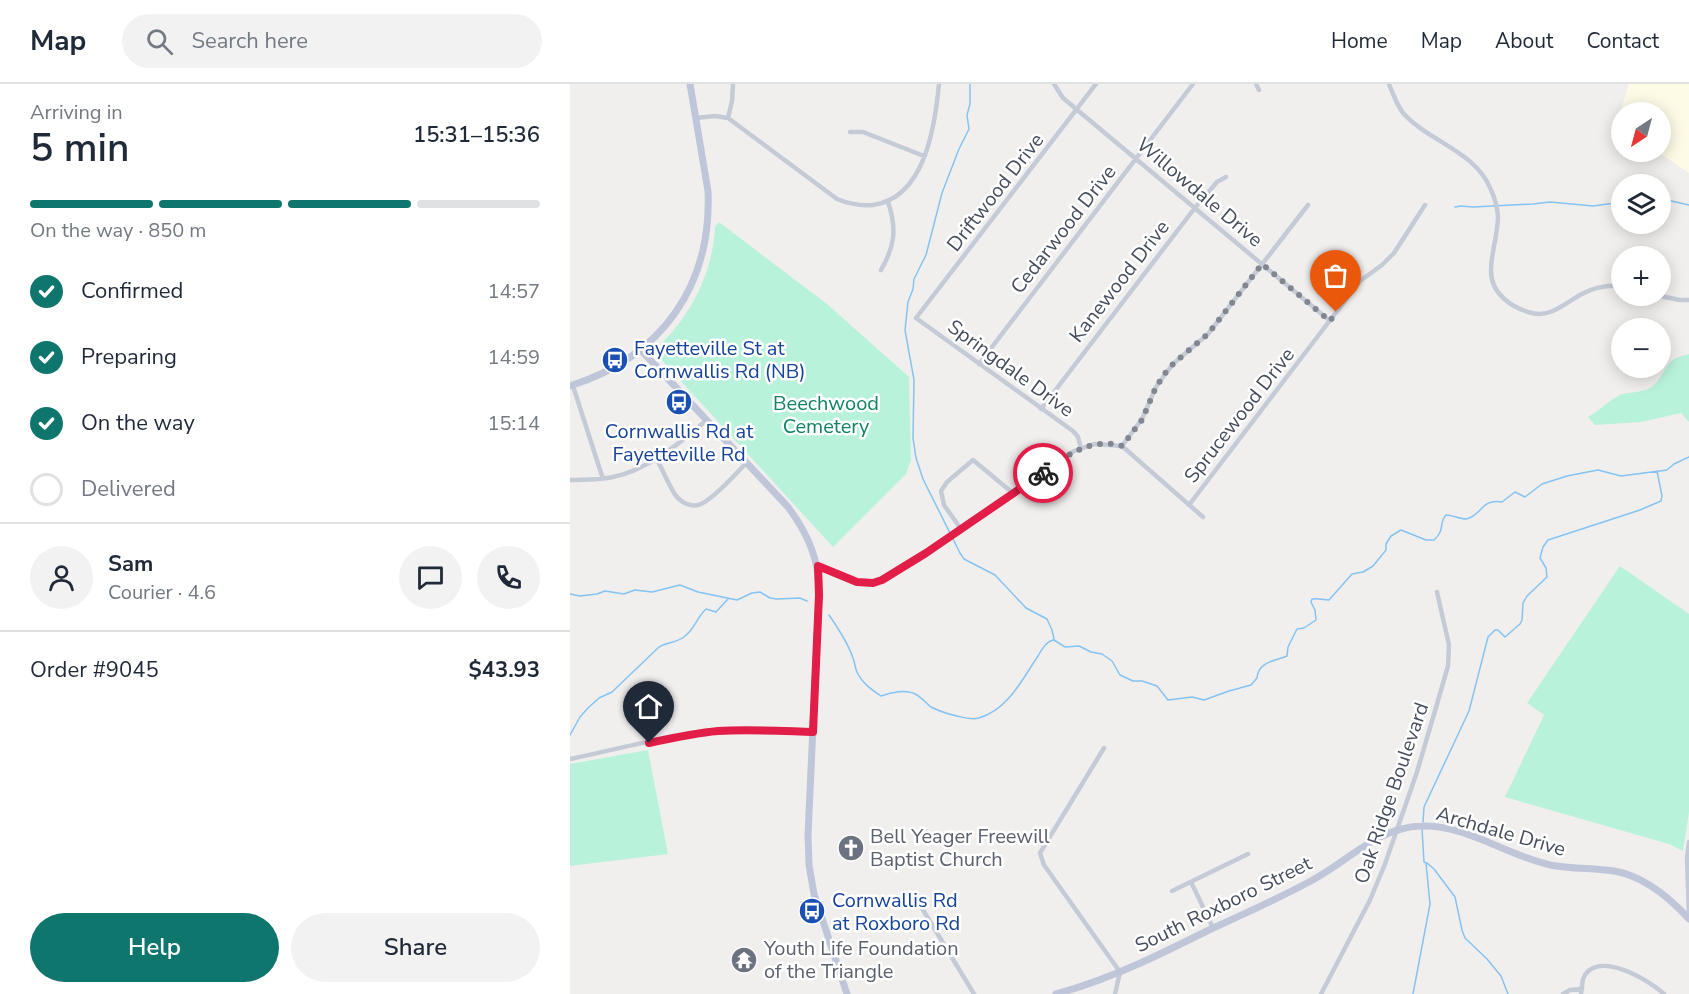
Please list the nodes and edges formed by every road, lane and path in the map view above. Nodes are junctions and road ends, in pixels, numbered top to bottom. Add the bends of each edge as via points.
1 (690, 84) edge
2 (733, 84) edge
3 (939, 84) edge
4 (1054, 84) edge
5 (1096, 84) edge
6 (1193, 84) edge
7 (1256, 84) edge
8 (1389, 84) edge
9 (1259, 90) dead end
10 (1077, 110) junction
11 (696, 118) junction
12 (728, 118) junction
13 (850, 132) dead end
14 (924, 156) junction
15 (1136, 159) junction
16 (1226, 177) dead end
17 (888, 202) junction
18 (1308, 205) dead end
19 (1425, 205) dead end
20 (1195, 208) junction
21 (1262, 264) junction
22 (881, 270) dead end
23 (1611, 286) edge
24 (1671, 298) edge
25 (1689, 300) edge
26 (916, 318) joint
27 (1330, 321) junction
28 (641, 350) junction
29 (979, 364) junction
30 (571, 386) edge
31 (1041, 409) junction
32 (708, 421) junction
33 (1122, 446) junction
34 (1081, 448) junction
35 (656, 458) junction
36 (746, 463) junction
37 (603, 479) junction
38 (570, 480) edge
39 (1014, 494) junction
40 (1189, 505) junction
41 (1203, 517) dead end
42 (961, 529) junction
43 (818, 566) junction
44 (1437, 592) dead end
45 (813, 732) junction
46 (1104, 748) dead end
47 (570, 759) edge
48 (1398, 829) junction
49 (1689, 842) edge
50 (1248, 854) dead end
51 (1191, 882) junction
52 (1172, 891) dead end
53 (917, 900) dead end
54 (1689, 918) edge
55 (1213, 928) junction
56 (1120, 972) junction
57 (1582, 992) edge
58 (847, 994) edge
59 (974, 994) edge
60 (1056, 994) edge
61 (1115, 994) edge
62 (1321, 994) edge
63 (1563, 994) edge
64 (1664, 994) edge

1 - 11 street
2 - 12 street
3 - 14 street via 936,116
4 - 10 street, Willowdale Drive
5 - 10 street, Driftwood Drive
6 - 15 street, Cedarwood Drive
7 - 9 street
8 - 23 street via 1412,122 1467,159 1488,182 1498,217 1491,276 1506,302 1532,313 1547,313 1592,290
10 - 15 street, Willowdale Drive
10 - 26 street, Driftwood Drive
11 - 12 street
11 - 28 street via 708,197 703,256 677,310
12 - 17 street via 837,199 860,206
13 - 14 street via 863,132
14 - 17 street via 911,183
15 - 20 street, Willowdale Drive
15 - 29 street, Cedarwood Drive
16 - 20 street, Kanewood Drive
17 - 22 street via 894,238
18 - 21 street
19 - 27 street, Sprucewood Drive via 1394,253 1360,281
20 - 21 street, Willowdale Drive
20 - 31 street, Kanewood Drive
21 - 27 street, Willowdale Drive
21 - 33 street via 1208,334 1166,372 1142,420
24 - 25 street
26 - 29 street, Springdale Drive
27 - 40 street, Sprucewood Drive
28 - 30 street via 612,370
28 - 32 street
29 - 31 street, Springdale Drive
30 - 37 street
31 - 34 street, Springdale Drive via 1077,434
32 - 35 street
32 - 36 street
33 - 34 street via 1099,444
33 - 40 street
34 - 39 street
35 - 36 street via 675,494 693,506 708,499
35 - 37 street
36 - 43 street via 794,514 808,537
37 - 38 street
39 - 42 street
39 - 42 street via 973,460 941,490 942,501
40 - 41 street
42 - 43 street via 876,582 857,582
43 - 45 street
44 - 48 street, Oak Ridge Boulevard via 1449,658
45 - 47 street via 707,732
45 - 58 street via 809,865 814,894
46 - 56 street via 1040,853 1044,865
48 - 54 street, Archdale Drive via 1441,827 1549,865 1623,873 1661,893
48 - 55 street, South Roxboro Street via 1318,878
48 - 62 street, Oak Ridge Boulevard via 1378,883
49 - 54 street
50 - 51 street
51 - 52 street
51 - 55 street
53 - 59 street
55 - 56 street, South Roxboro Street
56 - 60 street, South Roxboro Street
56 - 61 street
57 - 63 street via 1570,990
57 - 64 street via 1590,971 1608,966 1648,981

